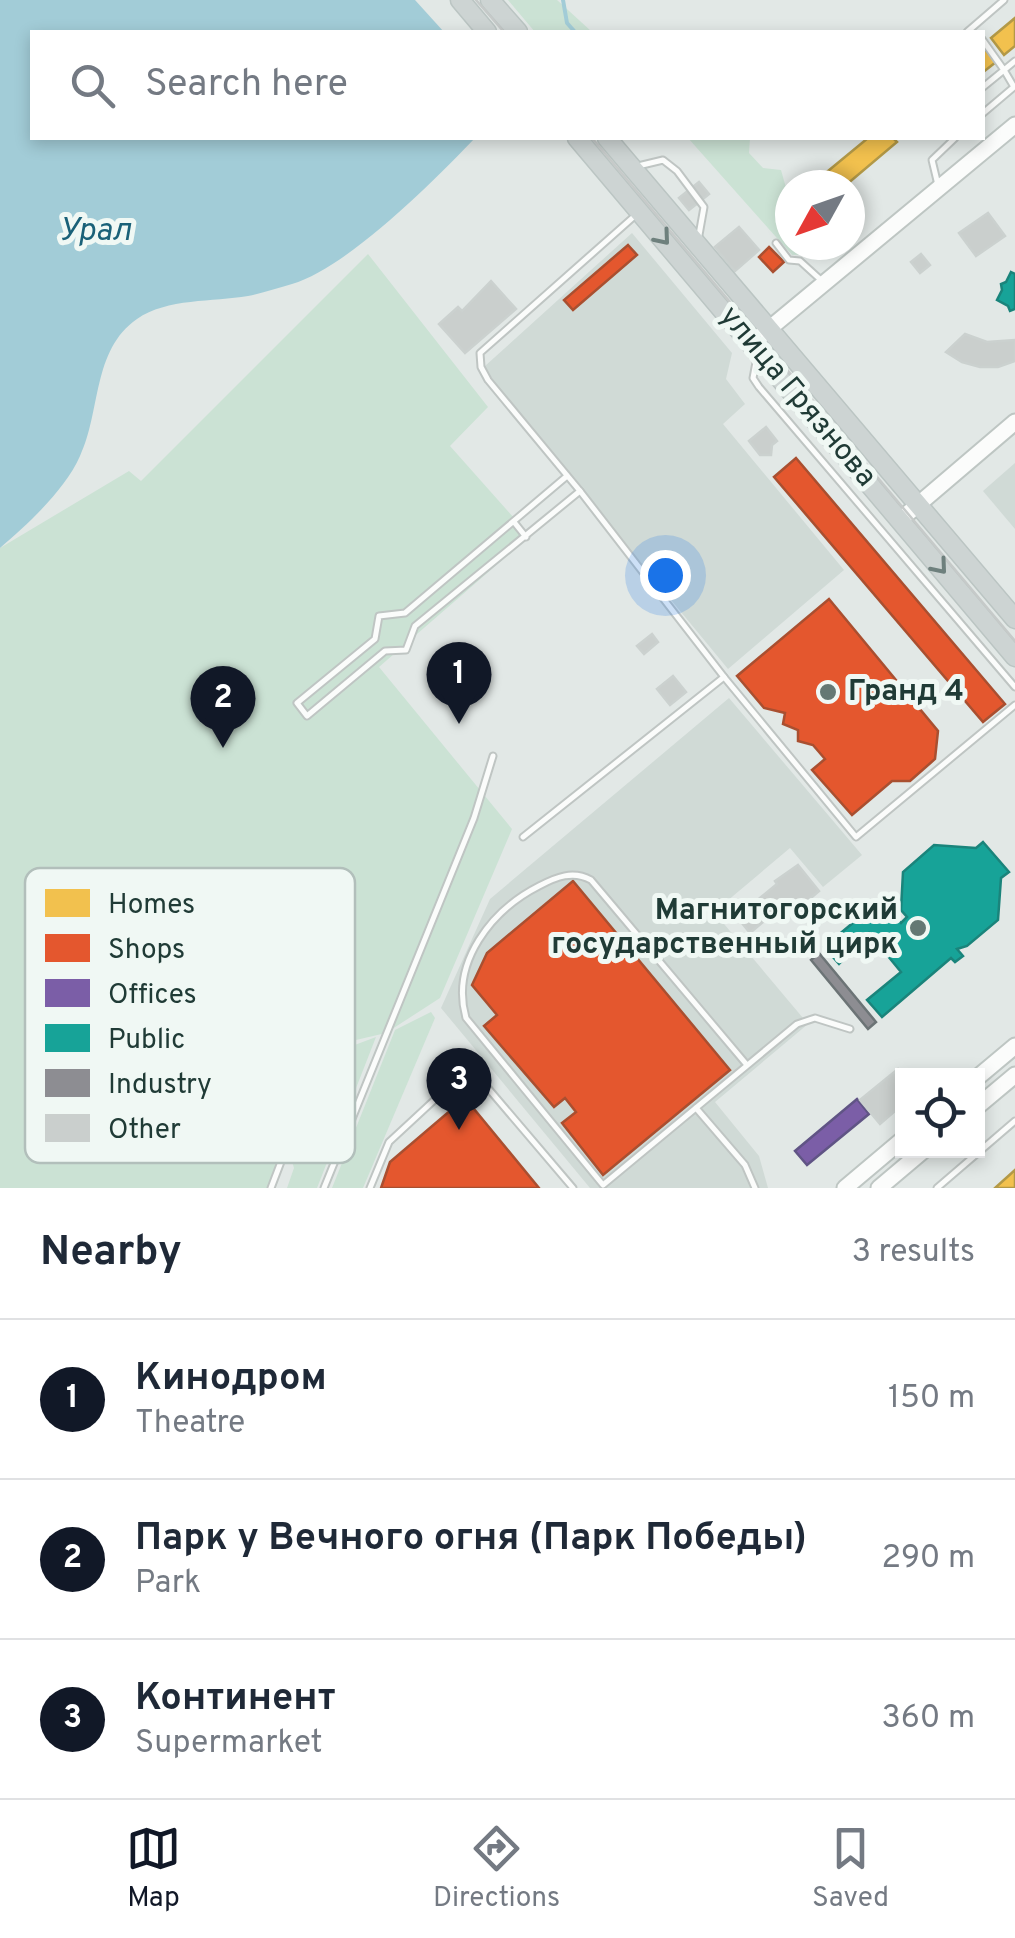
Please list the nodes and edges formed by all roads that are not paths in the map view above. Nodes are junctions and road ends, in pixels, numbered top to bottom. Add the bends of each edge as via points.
1 (460, 0) edge
2 (490, 0) edge
3 (1004, 0) edge
4 (485, 30) edge
5 (516, 30) edge
6 (976, 30) edge
7 (985, 43) edge
8 (1015, 61) edge
9 (1004, 70) junction
10 (985, 86) edge
11 (1014, 87) edge
12 (985, 111) edge
13 (1015, 125) edge
14 (579, 140) edge
15 (609, 140) edge
16 (952, 140) edge
17 (634, 169) junction
18 (939, 188) junction
19 (640, 211) junction
20 (696, 242) junction
21 (788, 260) edge
22 (824, 283) junction
23 (770, 328) junction
24 (755, 347) junction
25 (1015, 422) edge
26 (567, 476) junction
27 (580, 491) junction
28 (919, 504) junction
29 (900, 520) junction
30 (514, 522) junction
31 (884, 536) junction
32 (526, 537) junction
33 (405, 612) junction
34 (1015, 619) edge
35 (415, 626) junction
36 (374, 639) junction
37 (385, 651) junction
38 (1015, 657) edge
39 (724, 677) junction
40 (1015, 687) edge
41 (1015, 706) edge
42 (493, 756) dead end
43 (523, 838) dead end
44 (850, 1028) dead end
45 (1015, 1046) edge
46 (748, 1065) junction
47 (985, 1071) edge
48 (1015, 1076) edge
49 (985, 1100) edge
50 (696, 1108) junction
51 (355, 1112) edge
52 (1015, 1121) edge
53 (895, 1146) edge
54 (915, 1158) edge
55 (280, 1163) edge
56 (334, 1163) edge
57 (270, 1188) edge
58 (324, 1188) edge
59 (370, 1188) edge
60 (573, 1188) edge
61 (755, 1188) edge
62 (845, 1188) edge
63 (880, 1188) edge
64 (937, 1188) edge

1 - 4 main road
2 - 5 main road
3 - 6 lane
7 - 9 lane
8 - 9 lane
9 - 10 lane
9 - 11 lane
11 - 12 lane
13 - 18 street
14 - 19 main road, улица Грязнова
15 - 17 main road, улица Грязнова
16 - 18 lane via 932,160
17 - 20 main road, улица Грязнова
17 - 20 lane via 663,160 686,180 704,207
18 - 22 street
19 -> 24 main road, улица Грязнова
19 - 26 lane via 480,353 488,380
20 - 23 main road, улица Грязнова
21 - 22 lane
22 - 23 street
23 - 24 street
23 - 28 main road, улица Грязнова
24 - 29 main road, улица Грязнова
24 - 31 lane via 753,378
25 - 28 street
26 - 27 lane
26 - 30 lane
27 - 32 lane
27 - 39 lane
28 - 29 street
28 - 34 main road, улица Грязнова
29 - 31 lane
29 -> 38 main road, улица Грязнова
30 - 32 lane
30 - 33 lane
31 - 40 lane
32 - 35 lane
33 - 35 lane
33 - 36 lane via 379,616
35 - 37 lane via 406,650
36 - 37 lane
36 - 37 lane via 297,703 307,716
39 - 41 lane via 856,837
39 - 43 lane
42 - 51 lane
44 - 46 lane via 815,1018 797,1024
45 - 47 street
46 - 50 lane
46 - 50 lane via 590,880 556,878 500,912 472,951 463,977 466,1018 602,1186
48 - 49 street
50 - 61 lane via 745,1166
52 - 64 lane
53 - 62 street
54 - 63 street
55 - 57 lane
56 - 58 lane
59 - 60 lane via 390,1142 470,1067

